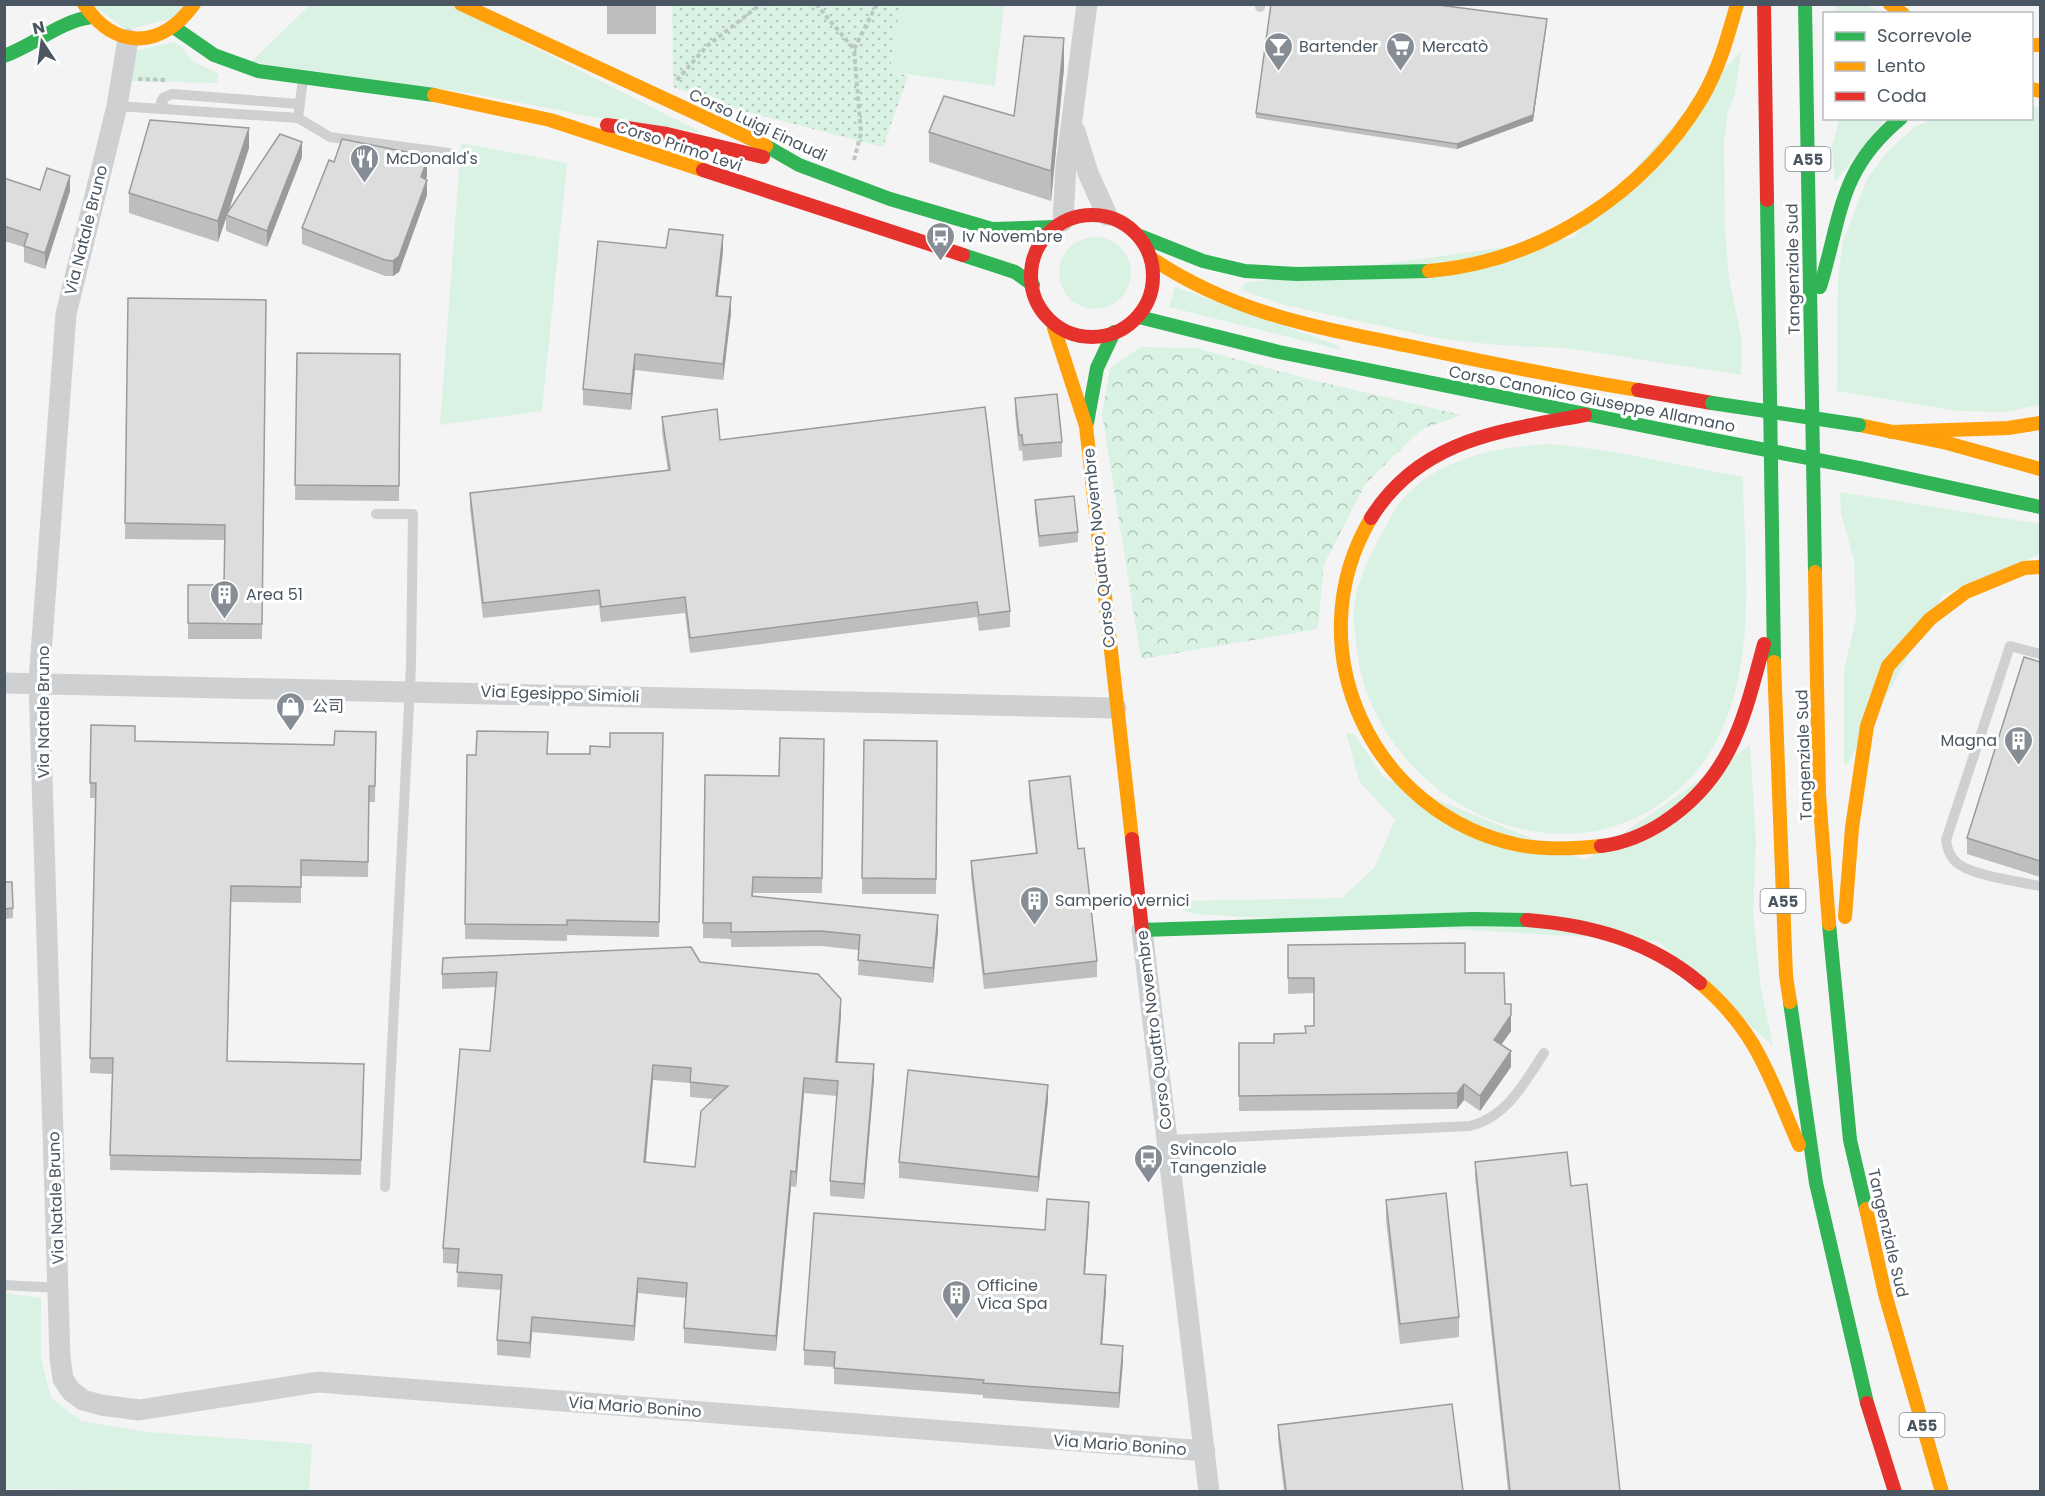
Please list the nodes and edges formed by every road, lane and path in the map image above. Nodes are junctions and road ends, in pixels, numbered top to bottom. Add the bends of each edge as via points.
1 (84, 4) edge
2 (194, 4) edge
3 (461, 4) edge
4 (761, 4) edge
5 (816, 4) edge
6 (878, 4) edge
7 (1087, 4) edge
8 (1737, 4) edge
9 (1764, 4) edge
10 (1805, 4) edge
11 (68, 9) dead end
12 (92, 17) junction
13 (56, 26) junction
14 (175, 28) junction
15 (128, 39) junction
16 (854, 49) junction
17 (4, 56) edge
18 (304, 76) junction
19 (661, 98) junction
20 (298, 104) junction
21 (117, 106) junction
22 (166, 110) junction
23 (298, 118) junction
24 (550, 120) junction
25 (1899, 120) edge
26 (1072, 122) junction
27 (449, 153) dead end
28 (854, 160) dead end
29 (799, 165) junction
30 (1107, 215) junction
31 (1059, 224) junction
32 (1140, 236) junction
33 (1151, 258) junction
34 (1033, 285) junction
35 (1810, 314) junction
36 (1139, 317) junction
37 (1054, 327) junction
38 (1114, 332) junction
39 (1585, 415) junction
40 (2040, 423) edge
41 (1086, 426) junction
42 (1891, 432) junction
43 (2040, 469) edge
44 (2040, 507) edge
45 (376, 514) dead end
46 (2040, 567) edge
47 (1772, 616) junction
48 (2040, 654) edge
49 (39, 681) junction
50 (4, 683) edge
51 (409, 690) junction
52 (1116, 708) junction
53 (2040, 886) edge
54 (1142, 930) junction
55 (1837, 1026) junction
56 (1544, 1053) dead end
57 (1168, 1140) junction
58 (1816, 1184) junction
59 (385, 1187) dead end
60 (4, 1285) edge
61 (59, 1288) junction
62 (71, 1391) joint
63 (1204, 1451) junction
64 (1209, 1491) edge
65 (1895, 1491) edge
66 (1942, 1491) edge

1 - 12 main road
2 - 14 main road
3 - 19 main road, Corso Luigi Einaudi
4 - 19 path via 707,46
5 - 16 path
6 - 16 path
7 - 26 street
8 - 32 main road via 1717,71 1674,140 1644,174 1614,199 1578,225 1542,243 1469,265 1428,271 1290,274 1211,264
9 - 47 main road, Tangenziale Sud / A55
10 - 35 main road, Tangenziale Sud / A55
11 - 13 main road
12 - 13 main road via 70,19
12 - 15 main road via 112,34
13 - 17 main road via 17,53
14 - 15 main road via 144,40
14 - 18 main road, Corso Primo Levi via 211,56 234,65
15 - 21 street, Via Natale Bruno
16 - 28 path via 861,134
18 - 20 lane
18 - 24 main road, Corso Primo Levi via 440,96
19 - 29 main road, Corso Luigi Einaudi via 749,136
20 - 22 lane via 172,94 161,102
20 - 23 lane
21 - 22 lane
21 - 49 street, Via Natale Bruno via 66,314
22 - 23 lane
23 - 27 lane via 330,136
24 - 29 main road, Corso Primo Levi via 667,134
24 - 34 main road, Corso Primo Levi via 1015,272
25 - 35 main road via 1862,158 1843,192 1831,255
26 - 30 street
26 - 31 street
29 - 31 main road, Corso Luigi Einaudi via 890,200 982,227 1022,230
30 - 31 main road via 1077,215
30 - 32 main road
31 - 34 main road via 1035,253
32 - 33 main road
33 - 36 main road via 1155,277 1150,299
33 - 42 main road, Corso Canonico Giuseppe Allamano, bridge via 1179,278 1288,321 1540,374
34 - 37 main road via 1042,313
35 - 55 main road, Tangenziale Sud / A55 via 1819,794
36 - 38 main road
36 - 39 main road, Corso Canonico Giuseppe Allamano via 1279,352
37 - 38 main road via 1076,335
37 - 41 main road, Corso Quattro Novembre
38 - 41 main road, Corso Quattro Novembre via 1097,368
39 - 44 main road, Corso Canonico Giuseppe Allamano, bridge
39 - 47 main road via 1493,433 1430,458 1400,478 1379,503 1358,542 1343,578 1339,641 1347,683 1359,716 1377,749 1399,777 1426,802 1458,822 1514,845 1568,851 1638,838 1667,822 1695,799 1719,771 1733,746
40 - 42 main road via 2008,428
41 - 52 main road, Corso Quattro Novembre
42 - 43 main road, Corso Canonico Giuseppe Allamano
45 - 51 lane via 413,514
46 - 55 main road via 2024,568 1966,592 1930,618 1888,666 1867,726 1852,828
47 - 58 main road, Tangenziale Sud / A55 via 1786,976
48 - 53 lane via 2010,646 1946,840 1956,864
49 - 50 street, Via Egesippo Simioli
49 - 51 street, Via Egesippo Simioli
49 - 61 street, Via Natale Bruno
51 - 52 street, Via Egesippo Simioli
51 - 59 lane
52 - 54 main road, Corso Quattro Novembre
54 - 57 street, Corso Quattro Novembre
54 - 58 main road via 1500,920 1577,926 1610,933 1693,975 1738,1020 1767,1066
55 - 66 main road, Tangenziale Sud / A55 via 1850,1140 1872,1239
56 - 57 lane via 1513,1101 1487,1122 1470,1126
57 - 63 street, Corso Quattro Novembre
58 - 65 main road, Tangenziale Sud / A55 via 1865,1397
60 - 61 lane
61 - 62 street, Via Natale Bruno via 60,1358 63,1379
62 - 63 street, Via Mario Bonino via 83,1400 139,1410 318,1382
63 - 64 street, Corso Quattro Novembre

